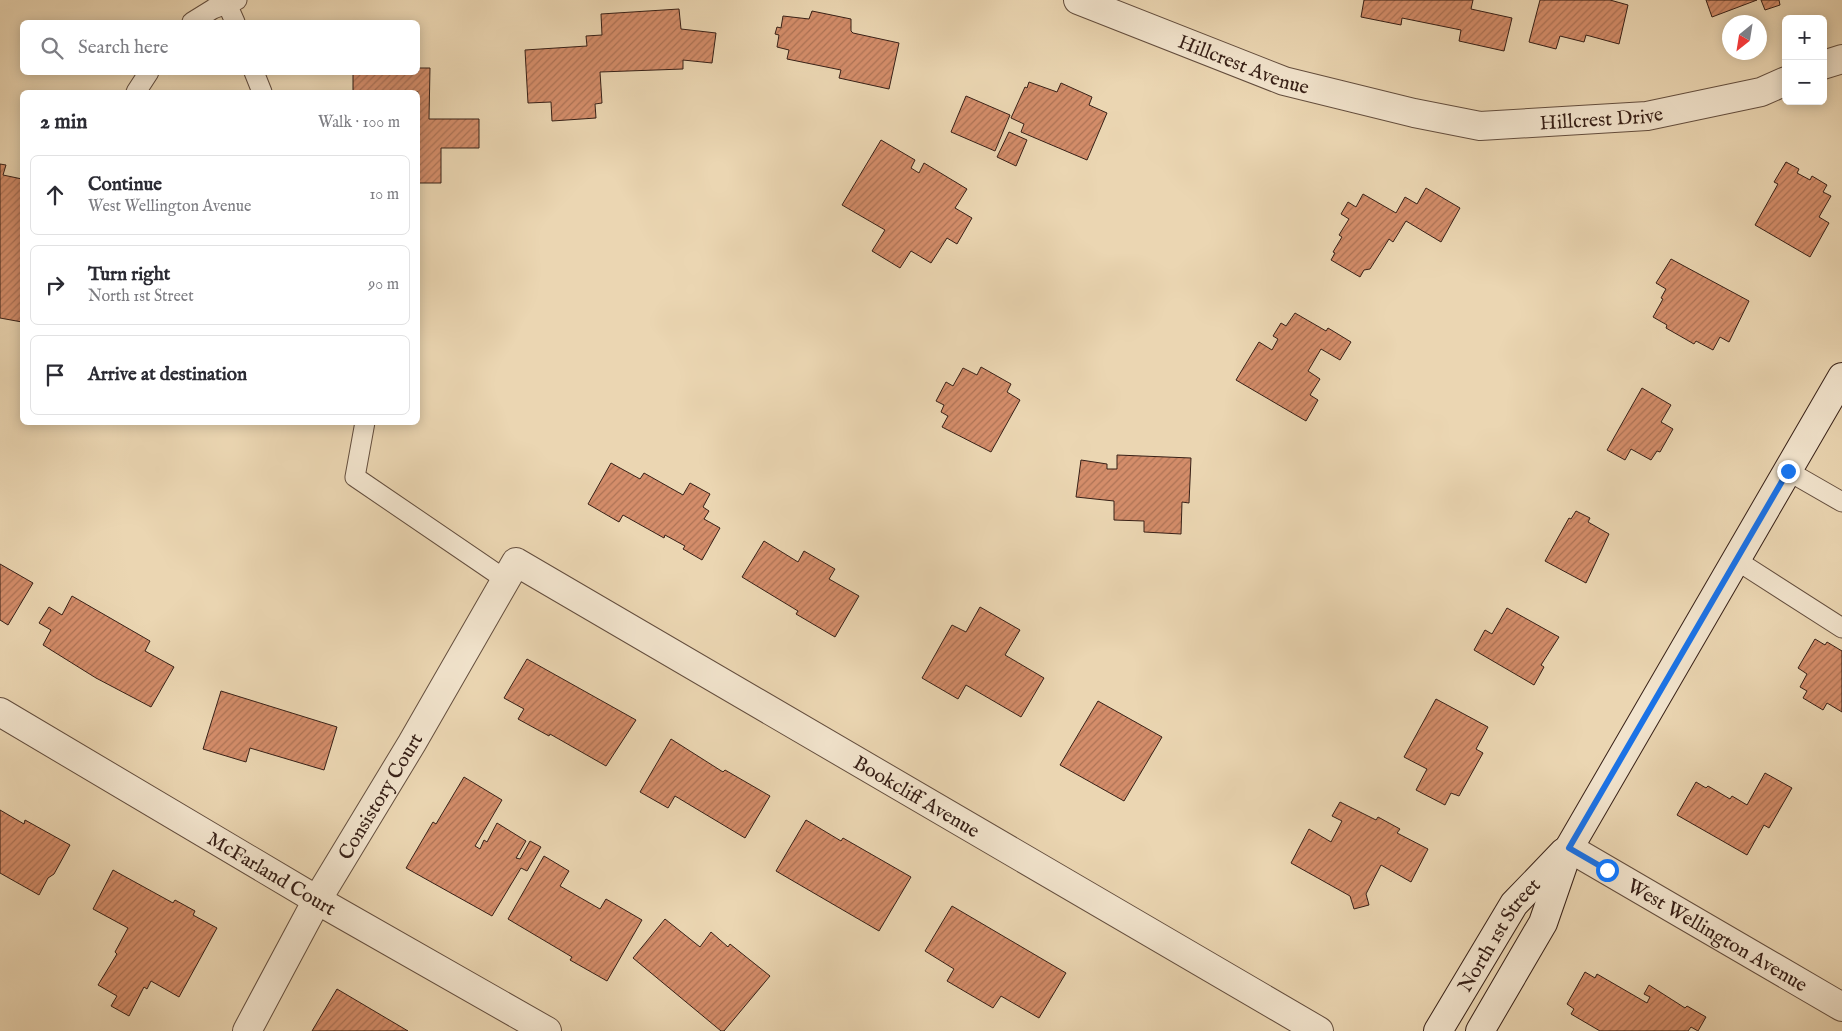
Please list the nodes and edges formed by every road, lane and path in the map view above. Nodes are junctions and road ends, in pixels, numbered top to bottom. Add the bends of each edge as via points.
1 (1078, 0) edge
2 (232, 2) edge
3 (195, 20) edge
4 (235, 20) edge
5 (1842, 59) edge
6 (1827, 64) edge
7 (147, 75) edge
8 (255, 75) edge
9 (1782, 84) edge
10 (137, 90) edge
11 (261, 90) edge
12 (1414, 113) joint
13 (1842, 377) edge
14 (364, 425) edge
15 (1788, 471) junction
16 (1842, 502) edge
17 (1736, 560) junction
18 (511, 571) junction
19 (1842, 628) edge
20 (0, 712) edge
21 (1569, 848) junction
22 (317, 900) junction
23 (1842, 1006) edge
24 (247, 1031) edge
25 (547, 1031) edge
26 (1319, 1031) edge
27 (1438, 1031) edge
28 (1480, 1031) edge

1 - 12 street, Hillcrest Avenue via 1284,81
2 - 3 lane
2 - 4 lane
5 - 6 street
7 - 10 lane
8 - 11 lane
9 - 12 street, Hillcrest Drive via 1761,92 1647,116 1480,126
13 - 15 street, North 1st Street
14 - 18 lane via 355,477
15 - 16 lane
15 - 17 street, North 1st Street
17 - 19 lane
17 - 21 street, North 1st Street
18 - 22 street, Consistory Court
18 - 26 street, Bookcliff Avenue
20 - 22 street, McFarland Court
21 - 23 street, West Wellington Avenue
21 - 27 street, North 1st Street via 1514,904
21 - 28 street, North 1st Street via 1544,923
22 - 24 street, Consistory Court
22 - 25 street, McFarland Court

